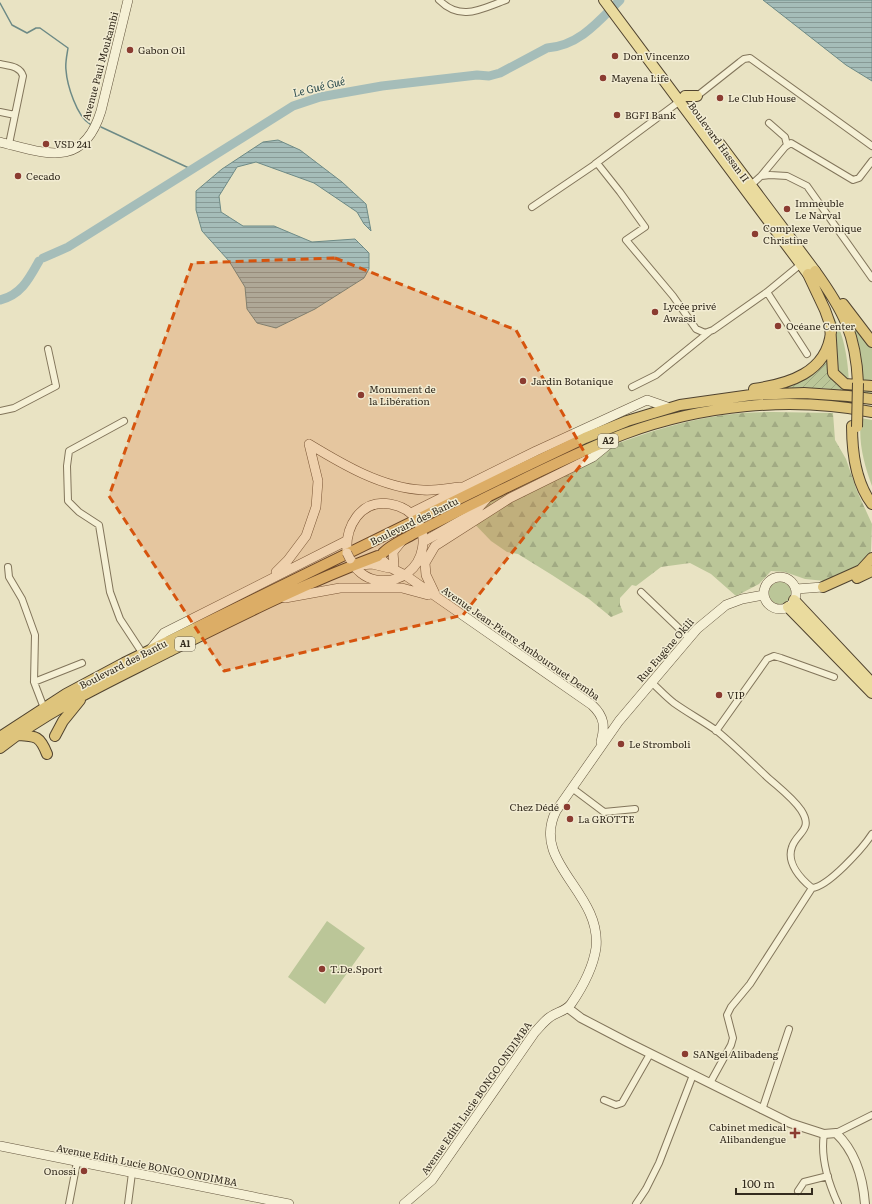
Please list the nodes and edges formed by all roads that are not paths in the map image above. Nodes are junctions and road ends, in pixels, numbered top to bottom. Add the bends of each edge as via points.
1 (128, 0) edge
2 (439, 0) edge
3 (506, 0) edge
4 (607, 0) edge
5 (0, 64) edge
6 (697, 96) junction
7 (683, 99) junction
8 (693, 107) junction
9 (0, 112) edge
10 (15, 115) junction
11 (769, 123) dead end
12 (5, 143) edge
13 (787, 145) junction
14 (872, 146) edge
15 (872, 161) edge
16 (596, 164) junction
17 (761, 176) junction
18 (751, 186) junction
19 (532, 207) dead end
20 (801, 264) junction
21 (812, 272) junction
22 (872, 278) edge
23 (767, 292) junction
24 (709, 332) junction
25 (831, 332) junction
26 (872, 342) edge
27 (48, 349) dead end
28 (807, 354) dead end
29 (872, 386) edge
30 (632, 387) dead end
31 (872, 400) edge
32 (675, 406) junction
33 (0, 411) edge
34 (872, 412) edge
35 (124, 421) dead end
36 (619, 436) junction
37 (465, 486) junction
38 (868, 490) edge
39 (488, 497) junction
40 (872, 504) edge
41 (872, 514) edge
42 (416, 521) junction
43 (402, 540) junction
44 (346, 541) junction
45 (423, 542) junction
46 (357, 549) joint
47 (378, 550) junction
48 (872, 558) edge
49 (350, 559) junction
50 (425, 563) junction
51 (8, 567) dead end
52 (392, 567) junction
53 (872, 571) edge
54 (334, 572) junction
55 (405, 576) junction
56 (270, 578) junction
57 (823, 587) junction
58 (395, 588) junction
59 (796, 588) junction
60 (274, 589) junction
61 (641, 592) dead end
62 (764, 595) junction
63 (437, 598) junction
64 (278, 599) junction
65 (791, 604) junction
66 (689, 638) junction
67 (146, 652) junction
68 (82, 663) dead end
69 (834, 677) dead end
70 (34, 682) junction
71 (651, 682) junction
72 (872, 683) edge
73 (872, 693) edge
74 (83, 696) junction
75 (44, 708) junction
76 (602, 717) junction
77 (620, 721) junction
78 (0, 728) edge
79 (15, 731) junction
80 (716, 731) junction
81 (55, 736) dead end
82 (0, 737) edge
83 (601, 746) junction
84 (0, 748) edge
85 (47, 754) dead end
86 (572, 788) junction
87 (635, 809) dead end
88 (872, 834) edge
89 (812, 888) junction
90 (568, 1008) junction
91 (789, 1029) dead end
92 (650, 1054) junction
93 (693, 1074) junction
94 (710, 1083) junction
95 (604, 1100) dead end
96 (762, 1110) junction
97 (872, 1115) edge
98 (836, 1133) junction
99 (824, 1134) junction
100 (0, 1146) edge
101 (78, 1162) junction
102 (132, 1173) junction
103 (828, 1176) junction
104 (798, 1190) dead end
105 (264, 1201) edge
106 (69, 1204) edge
107 (128, 1204) edge
108 (289, 1204) edge
109 (404, 1204) edge
110 (636, 1204) edge
111 (838, 1204) edge
112 (865, 1204) edge

1 - 12 main road, Avenue Paul Moukambi via 101,111 91,134 76,148 56,154 34,152
2 - 3 street via 450,9 462,13
4 - 7 main road, Boulevard Hassan II
5 - 10 street via 16,67 23,76
6 - 7 main road
6 - 8 main road
6 - 14 street via 748,58
7 - 8 main road, Boulevard Hassan II
7 - 16 street
7 - 20 main road, Boulevard Hassan II
8 - 18 main road, Boulevard Hassan II
9 - 10 street
10 - 12 street
11 - 13 street via 785,137
13 - 15 street via 795,144 853,180 859,178
13 - 17 street
16 - 19 street
16 - 24 street via 645,227 626,240 673,296 696,329
17 - 18 street
17 - 22 street via 787,176 807,186
18 - 21 main road, Boulevard Hassan II
20 - 21 main road, Boulevard Hassan II
20 - 23 street
21 - 25 highway
21 - 26 highway via 846,307
21 - 38 highway via 841,324 850,356 855,383 854,457
23 - 24 street
23 - 28 street
24 - 30 street via 656,375
25 - 29 highway via 832,371 836,377 847,385
25 - 32 highway via 821,358 808,372 794,380 763,388 700,398
27 - 33 street via 56,386 14,408
31 - 32 highway, Boulevard des Bantu / A2 via 804,393 767,394
32 - 37 main road via 643,402
32 - 42 highway, Boulevard des Bantu / A2 via 597,433
34 - 36 highway, Boulevard des Bantu / A2 via 791,405 741,406 686,416
35 - 67 street via 69,451 67,496 73,507 99,525 110,592 120,620
36 - 39 highway, Boulevard des Bantu / A2
36 - 50 main road via 593,457 488,510 435,546
37 - 42 main road
37 - 56 main road via 423,490 387,483 308,444 318,481 316,507 306,536
38 - 40 highway
38 - 41 highway
39 - 42 highway, Boulevard des Bantu / A2
39 - 45 main road via 474,513
42 - 43 highway, Boulevard des Bantu / A2
42 - 44 main road via 400,507 388,504 370,507 355,518 348,529
42 - 45 main road
42 - 46 highway, Boulevard des Bantu / A2
42 - 47 highway via 386,538
43 - 47 highway, Boulevard des Bantu / A2
43 - 52 main road via 393,552
44 - 49 main road
44 - 56 main road
45 - 55 main road via 418,562
46 - 49 highway, Boulevard des Bantu / A1
47 - 49 highway, Boulevard des Bantu / A1
47 - 52 main road, Avenue Jean-Pierre Ambourouet Demba
47 - 60 highway
48 - 57 highway via 861,570
49 - 54 highway, Boulevard des Bantu / A1
49 - 55 main road via 361,574 372,580 385,581
49 - 60 highway, Boulevard des Bantu / A1
50 - 55 main road
50 - 63 main road via 426,575
51 - 70 street via 9,577 22,599 35,635
52 - 54 main road via 368,564
52 - 55 main road, Avenue Jean-Pierre Ambourouet Demba
53 - 57 highway via 850,581
54 - 64 highway, Boulevard des Bantu / A1
55 - 58 main road
55 - 63 main road, Avenue Jean-Pierre Ambourouet Demba
56 - 67 main road via 164,633
57 - 59 main road
58 - 63 main road
58 - 64 main road via 340,588
59 - 62 main road via 790,580 777,577 768,582
59 - 65 main road
60 - 67 highway, Boulevard des Bantu / A1
61 - 66 street
62 - 65 main road via 773,607 783,609
62 - 66 main road, Rue Eugène Okili via 726,605 705,621
63 - 76 main road, Avenue Jean-Pierre Ambourouet Demba via 588,701
64 - 74 highway, Boulevard des Bantu / A1
65 - 72 main road
65 - 73 main road
66 - 71 main road, Rue Eugène Okili
67 - 75 highway, Boulevard des Bantu / A1
68 - 70 street
69 - 80 street via 774,656 767,658
70 - 75 street
71 - 77 main road, Rue Eugène Okili
71 - 80 street via 673,702
74 - 79 highway, Boulevard des Bantu / A1
74 - 81 highway via 63,721
75 - 79 highway, Boulevard des Bantu / A1
76 - 77 main road
76 - 83 main road via 605,727
77 - 83 main road, Rue Eugène Okili
78 - 79 highway
79 - 82 highway, Boulevard des Bantu / A1
79 - 84 highway, Boulevard des Bantu / A1
79 - 85 highway via 38,738
80 - 89 street via 786,794 805,818 804,832 792,846 790,854 799,875
83 - 86 main road, Rue Eugène Okili
86 - 87 street via 604,812
86 - 90 main road, Rue Eugène Okili via 551,822 551,846 558,862 587,904 594,922 596,944 589,971
88 - 89 street via 851,860 823,884
89 - 94 street via 750,984 731,1006 727,1015 733,1032 731,1044
90 - 92 street via 581,1018
90 - 109 main road, Avenue Edith Lucie BONGO ONDIMBA via 550,1017 535,1032 432,1180
91 - 96 street
92 - 93 street
92 - 95 street via 622,1103 616,1105
93 - 94 street
93 - 110 street via 659,1163
94 - 96 street
96 - 99 street via 790,1123
97 - 98 street
98 - 99 street
98 - 112 street via 851,1151 859,1168
99 - 103 street via 823,1154
100 - 101 main road, Avenue Edith Lucie BONGO ONDIMBA
101 - 102 main road, Avenue Edith Lucie BONGO ONDIMBA
101 - 106 street
102 - 105 main road, Avenue Edith Lucie BONGO ONDIMBA
102 - 107 street
103 - 104 street via 804,1182
103 - 111 street
105 - 108 main road, Avenue Edith Lucie BONGO ONDIMBA

